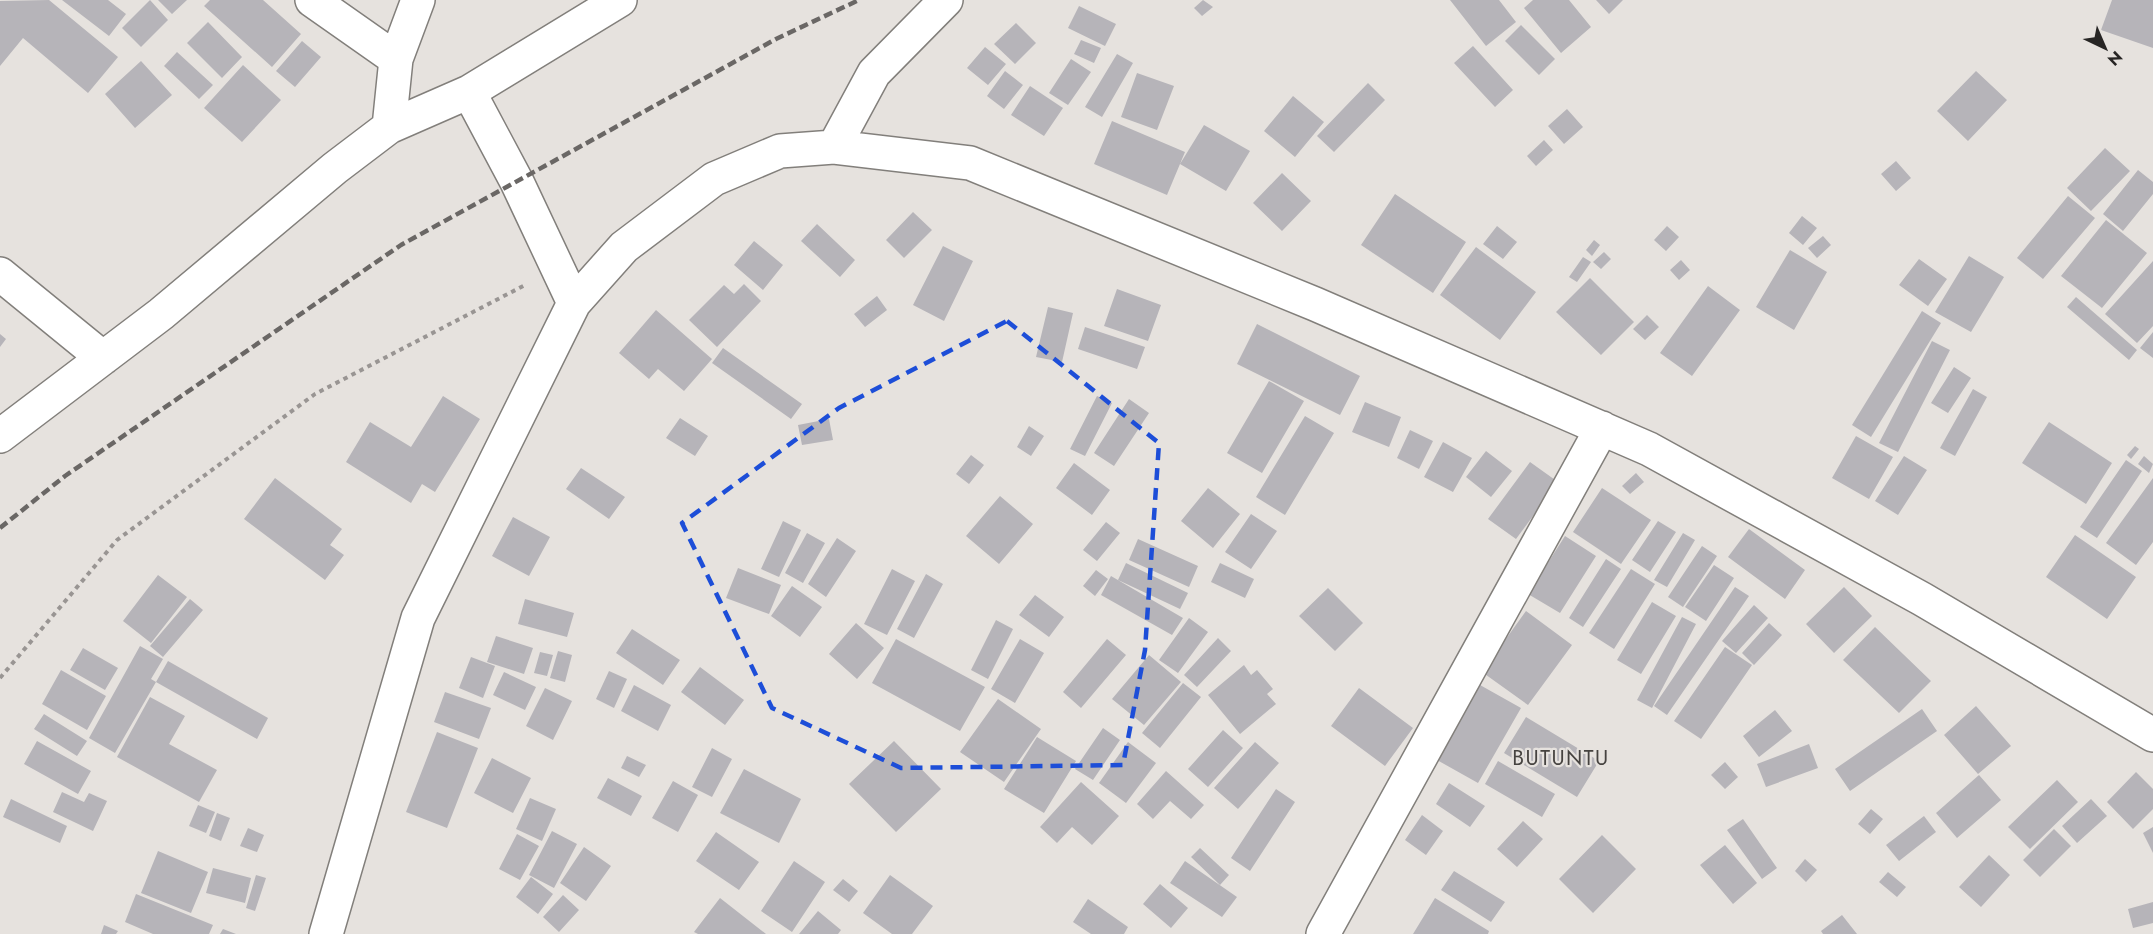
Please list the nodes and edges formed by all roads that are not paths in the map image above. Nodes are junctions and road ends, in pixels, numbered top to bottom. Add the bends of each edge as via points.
1 (312, 0) edge
2 (418, 0) edge
3 (620, 0) edge
4 (946, 0) edge
5 (396, 59) junction
6 (469, 92) junction
7 (389, 127) junction
8 (834, 147) junction
9 (0, 274) edge
10 (574, 303) junction
11 (103, 358) junction
12 (1602, 429) junction
13 (0, 436) edge
14 (2153, 735) edge
15 (326, 934) edge
16 (1323, 934) edge

1 - 5 street
2 - 5 street
3 - 6 street
4 - 8 street via 874,73
5 - 7 street
6 - 7 street
6 - 10 street
7 - 11 street
8 - 10 street via 780,151 714,179 624,247
8 - 12 street via 970,164 1315,304
9 - 11 street
10 - 15 street via 418,618
11 - 13 street
12 - 14 street via 1649,450 1922,599
12 - 16 street

